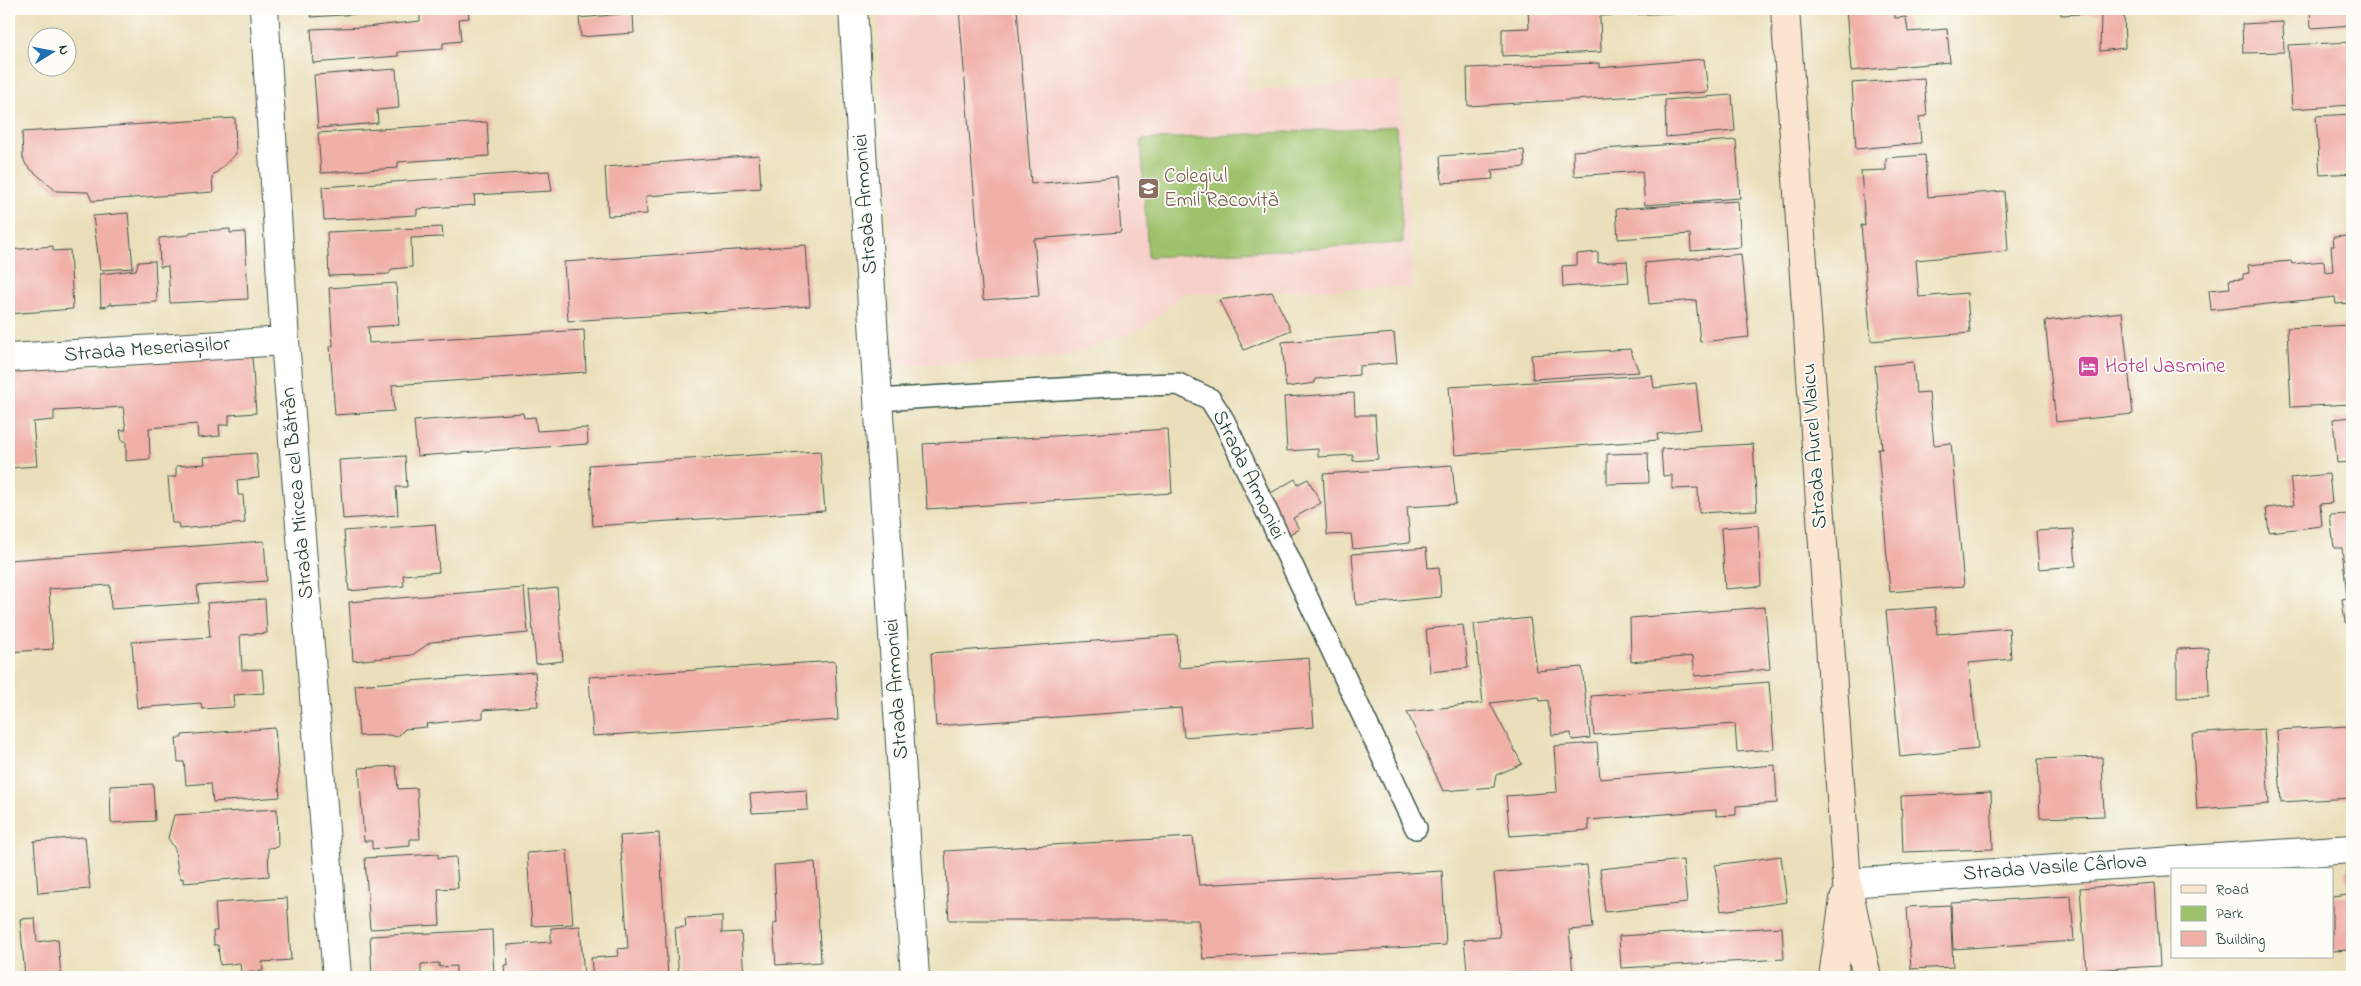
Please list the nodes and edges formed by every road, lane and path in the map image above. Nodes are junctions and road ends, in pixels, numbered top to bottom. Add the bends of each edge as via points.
1 (264, 9) edge
2 (853, 9) edge
3 (1785, 9) edge
4 (285, 341) junction
5 (9, 358) edge
6 (878, 400) junction
7 (1416, 828) dead end
8 (2352, 849) edge
9 (1847, 883) junction
10 (337, 977) edge
11 (915, 977) edge
12 (1833, 977) edge
13 (1867, 977) edge

1 - 4 street, Strada Mircea cel Bătrân
2 - 6 street, Strada Armoniei
3 - 9 main road, Strada Aurel Vlaicu
4 - 5 street, Strada Meseriașilor
4 - 10 street, Strada Mircea cel Bătrân
6 - 7 lane, Strada Armoniei via 1178,384 1210,399 1224,421
6 - 11 street, Strada Armoniei
8 - 9 street, Strada Vasile Cârlova
9 - 12 main road, Strada Aurel Vlaicu
9 - 13 main road, Strada Aurel Vlaicu

